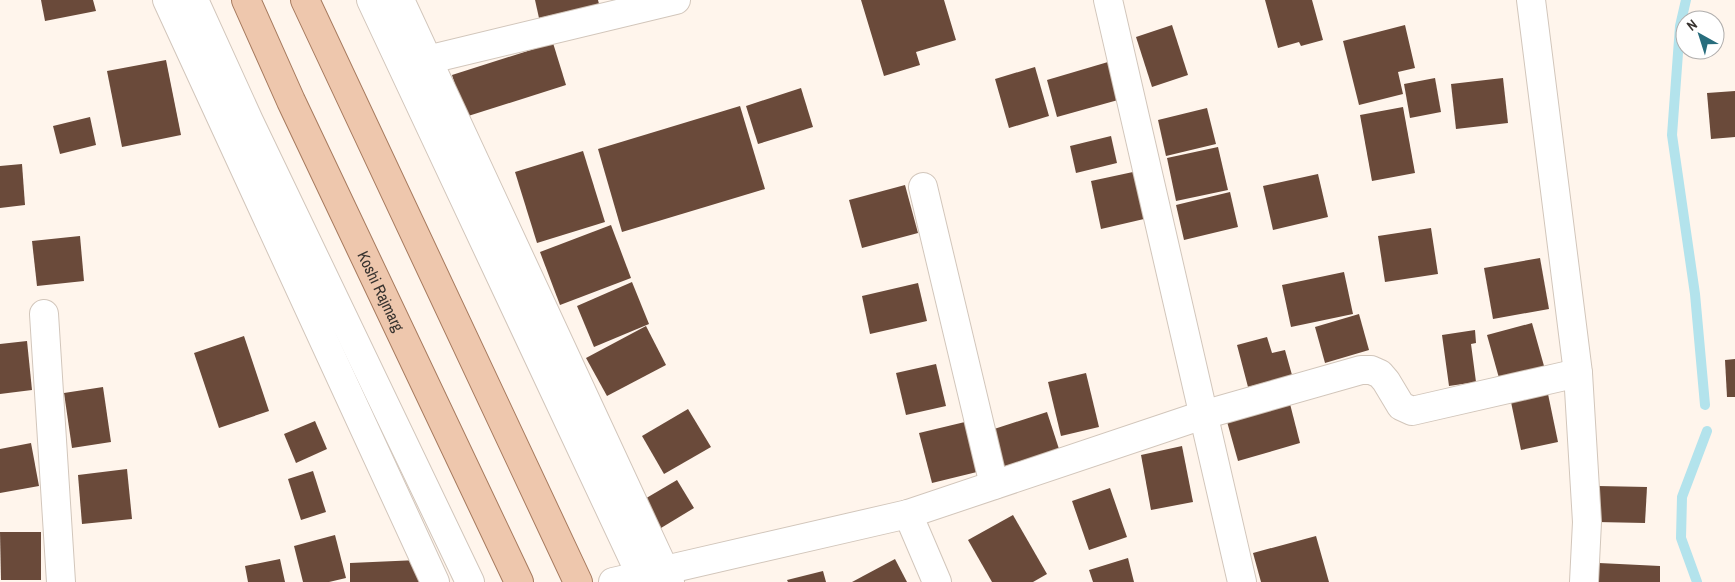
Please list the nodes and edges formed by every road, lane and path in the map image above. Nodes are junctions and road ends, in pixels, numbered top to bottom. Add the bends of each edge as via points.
1 (167, 0) edge
2 (194, 0) edge
3 (246, 0) edge
4 (305, 0) edge
5 (371, 0) edge
6 (400, 0) edge
7 (676, 0) edge
8 (1108, 0) edge
9 (1531, 0) edge
10 (630, 6) edge
11 (428, 60) junction
12 (401, 66) junction
13 (923, 187) dead end
14 (44, 314) dead end
15 (1578, 373) junction
16 (1203, 415) junction
17 (994, 485) junction
18 (908, 514) junction
19 (655, 577) edge
20 (61, 582) edge
21 (434, 582) edge
22 (470, 582) edge
23 (519, 582) edge
24 (578, 582) edge
25 (613, 582) edge
26 (937, 582) edge
27 (1242, 582) edge
28 (1584, 582) edge

1 - 21 street
2 - 22 street
3 - 23 main road, Koshi Rajmarg
4 - 24 main road
5 - 12 street
6 - 11 street
7 - 10 street
8 - 16 street
9 - 15 street
10 - 11 street
11 - 12 street
11 - 19 street
12 - 19 street
13 - 17 street
14 - 20 street
15 - 16 street via 1412,411 1402,406 1380,374 1361,370
15 - 28 street via 1587,522
16 - 17 street
16 - 27 street
17 - 18 street
18 - 19 street
18 - 26 street
19 - 25 street

